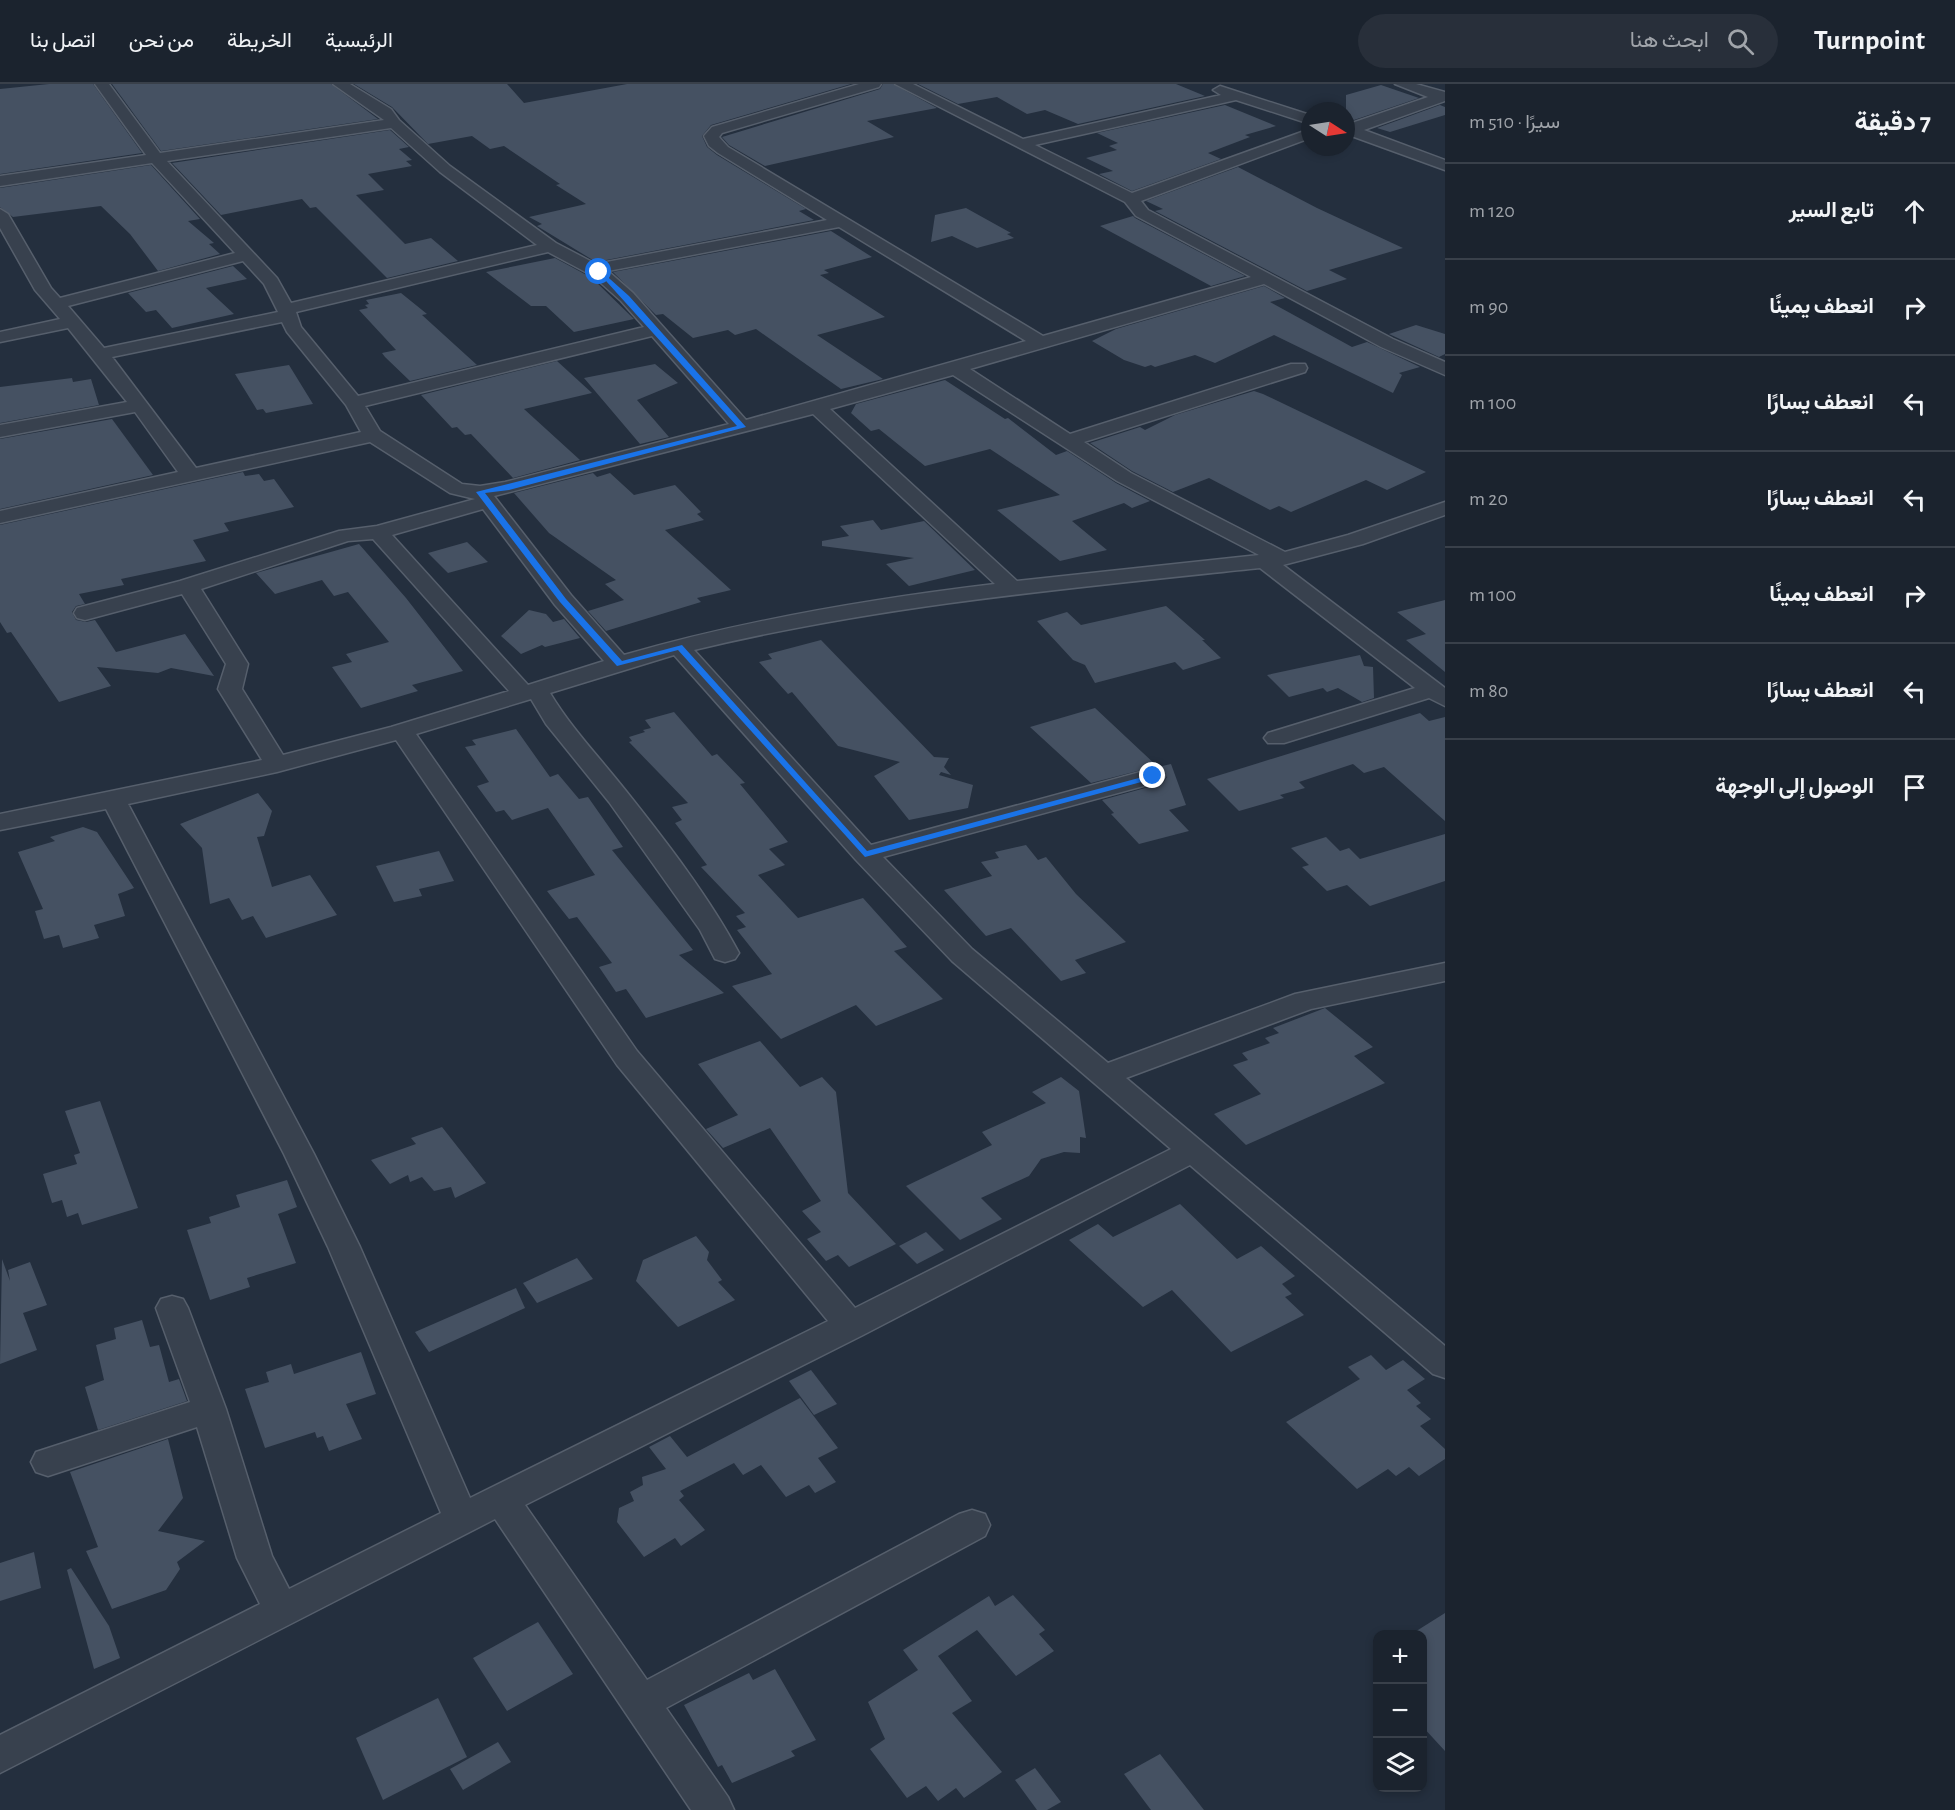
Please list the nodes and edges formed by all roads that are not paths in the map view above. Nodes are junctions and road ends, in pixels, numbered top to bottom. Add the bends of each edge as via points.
1 (102, 84) edge
2 (340, 84) edge
3 (874, 84) edge
4 (902, 84) edge
5 (1202, 84) edge
6 (1402, 84) edge
7 (1236, 96) junction
8 (1444, 96) edge
9 (1301, 117) edge
10 (394, 123) junction
11 (1355, 128) edge
12 (1355, 132) edge
13 (1301, 136) edge
14 (1019, 144) junction
15 (157, 159) junction
16 (1445, 165) edge
17 (0, 181) edge
18 (1131, 199) junction
19 (0, 214) edge
20 (841, 222) junction
21 (550, 247) junction
22 (247, 255) junction
23 (594, 269) junction
24 (1264, 279) junction
25 (57, 304) junction
26 (288, 312) junction
27 (72, 322) junction
28 (656, 330) junction
29 (0, 337) edge
30 (1041, 342) junction
31 (100, 354) junction
32 (956, 368) junction
33 (1298, 368) dead end
34 (1445, 369) edge
35 (354, 403) junction
36 (140, 405) junction
37 (816, 406) junction
38 (742, 427) junction
39 (0, 431) edge
40 (373, 435) junction
41 (1068, 441) junction
42 (192, 475) junction
43 (483, 497) junction
44 (1445, 508) edge
45 (0, 517) edge
46 (378, 532) junction
47 (1273, 560) junction
48 (188, 586) junction
49 (1012, 588) junction
50 (85, 613) dead end
51 (679, 647) junction
52 (620, 664) junction
53 (530, 692) junction
54 (1438, 694) edge
55 (402, 731) junction
56 (1276, 738) dead end
57 (277, 765) junction
58 (1153, 776) dead end
59 (114, 801) junction
60 (0, 822) edge
61 (865, 854) junction
62 (725, 953) dead end
63 (1445, 972) edge
64 (1105, 1075) junction
65 (1194, 1150) junction
66 (172, 1308) dead end
67 (851, 1326) junction
68 (1445, 1365) edge
69 (209, 1410) junction
70 (48, 1462) dead end
71 (501, 1499) junction
72 (461, 1518) junction
73 (972, 1525) dead end
74 (280, 1609) junction
75 (641, 1702) junction
76 (0, 1755) edge
77 (714, 1810) edge

1 - 15 street
2 - 10 street via 386,112
3 - 20 street via 717,130 711,136 723,150
4 - 14 street
5 - 7 street
6 - 8 street
7 - 9 street
7 - 14 street
8 - 11 street
10 - 15 street
10 - 21 street via 445,169
12 - 16 street
13 - 18 street via 1190,181
14 - 18 street
15 - 17 street
15 - 22 street
18 - 24 street via 1142,213
19 - 25 street via 44,290
20 - 23 street
20 - 30 street
21 - 23 street
21 - 26 street
22 - 25 street
22 - 26 street via 271,282
23 - 28 street via 627,297
24 - 30 street
24 - 34 street
25 - 27 street
26 - 31 street
26 - 35 street via 293,328
27 - 29 street
27 - 31 street
28 - 35 street
28 - 38 street
30 - 32 street
31 - 36 street
32 - 37 street
32 - 41 street
33 - 41 street
35 - 40 street
36 - 39 street
36 - 42 street
37 - 38 street
37 - 49 street
38 - 43 street
40 - 42 street
40 - 43 street via 457,489
41 - 47 street via 1124,477
42 - 45 street
43 - 46 street
43 - 52 street via 563,600
44 - 47 street via 1369,535
46 - 48 street via 346,535
46 - 53 street
47 - 49 street
47 - 54 street
48 - 50 street
48 - 57 street via 237,664 230,689
49 - 51 street via 834,613
51 - 52 street
51 - 61 street
52 - 53 street
53 - 55 street
53 - 62 street via 618,797 712,928
54 - 56 street
55 - 57 street
55 - 67 street via 627,1058
57 - 59 street
58 - 61 street
59 - 60 street
59 - 72 street via 344,1247
61 - 64 street via 962,955
63 - 64 street via 1305,1001
64 - 65 street
65 - 67 street
65 - 68 street
66 - 69 street
67 - 71 street
69 - 70 street
69 - 74 street via 255,1558
71 - 72 street
71 - 75 street
72 - 74 street
73 - 75 street
74 - 76 street
75 - 77 street

